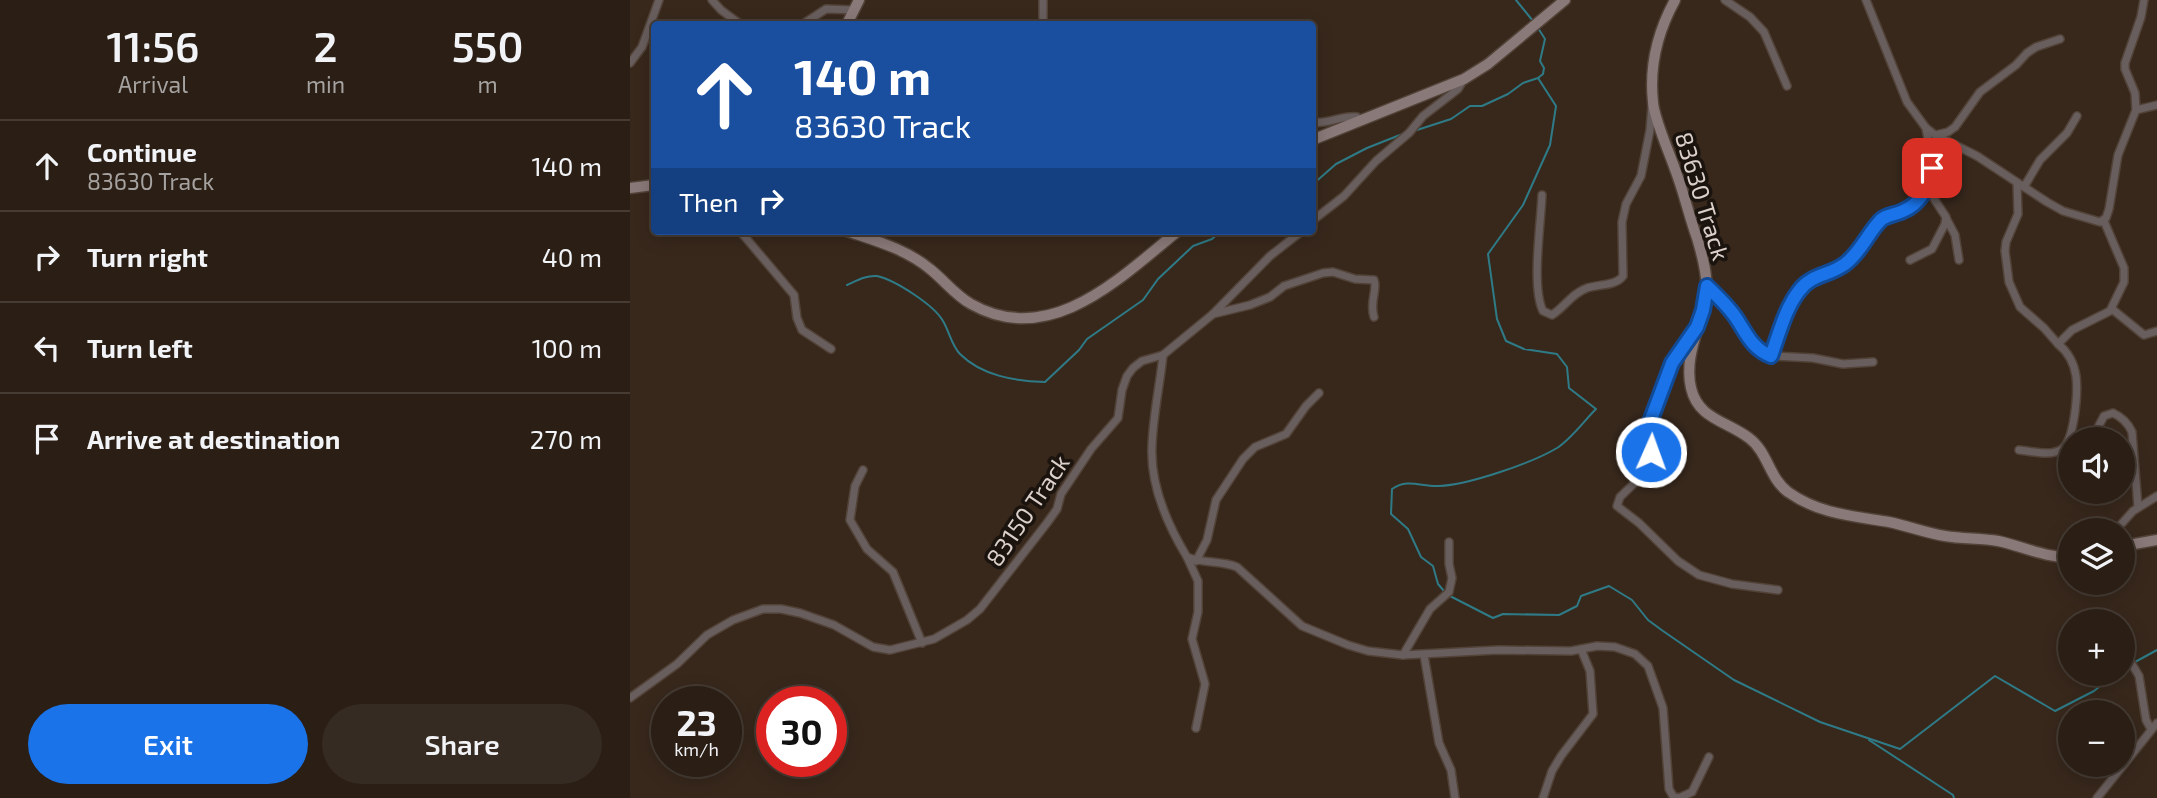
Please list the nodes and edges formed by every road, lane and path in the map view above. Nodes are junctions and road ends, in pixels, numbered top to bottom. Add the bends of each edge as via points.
1 (659, 0) edge
2 (712, 0) edge
3 (1043, 0) edge
4 (1565, 0) edge
5 (1675, 0) edge
6 (1725, 0) edge
7 (1866, 0) edge
8 (2144, 3) edge
9 (857, 5) edge
10 (651, 21) edge
11 (736, 21) edge
12 (808, 21) edge
13 (849, 21) edge
14 (1043, 21) edge
15 (651, 22) edge
16 (2060, 39) dead end
17 (630, 63) edge
18 (1464, 79) junction
19 (1787, 86) dead end
20 (1653, 103) junction
21 (2156, 105) edge
22 (2136, 110) junction
23 (2077, 116) dead end
24 (1360, 121) junction
25 (1316, 122) edge
26 (1926, 128) junction
27 (1935, 135) junction
28 (1316, 138) edge
29 (651, 185) edge
30 (2021, 185) junction
31 (630, 188) edge
32 (1927, 188) junction
33 (1542, 195) dead end
34 (1946, 217) junction
35 (1316, 218) edge
36 (2104, 221) junction
37 (743, 235) edge
38 (860, 235) edge
39 (1173, 235) edge
40 (1297, 235) edge
41 (1910, 260) dead end
42 (1959, 260) dead end
43 (1707, 286) junction
44 (2112, 309) junction
45 (1213, 314) junction
46 (1374, 317) dead end
47 (1697, 327) junction
48 (2156, 329) edge
49 (2058, 344) junction
50 (831, 349) dead end
51 (1163, 355) junction
52 (1771, 356) junction
53 (1873, 362) dead end
54 (1319, 393) dead end
55 (2098, 427) edge
56 (2130, 427) edge
57 (2019, 450) dead end
58 (2135, 466) edge
59 (863, 470) dead end
60 (2157, 496) edge
61 (2138, 507) junction
62 (2127, 518) edge
63 (2157, 540) edge
64 (1449, 542) dead end
65 (2135, 544) edge
66 (1187, 557) junction
67 (2058, 557) edge
68 (1196, 561) junction
69 (1778, 590) dead end
70 (922, 643) junction
71 (1581, 649) junction
72 (1403, 655) junction
73 (1424, 655) junction
74 (2135, 669) edge
75 (630, 698) edge
76 (2154, 726) edge
77 (1196, 728) dead end
78 (1709, 757) dead end
79 (1455, 798) edge
80 (1543, 798) edge
81 (1679, 798) edge
82 (2096, 798) edge

1 - 10 street
2 - 11 street
3 - 14 street
4 - 18 street
5 - 20 street, 83630 Track via 1653,57
6 - 19 street via 1764,32
7 - 26 street via 1907,102
8 - 22 street via 2124,63 2136,93
9 - 12 street via 826,9
9 - 13 street
15 - 17 street
16 - 27 street via 2036,47 1980,92 1955,127
18 - 24 street
18 - 35 street
20 - 33 street via 1641,176 1622,222 1623,276 1617,282 1579,291 1552,315 1543,311 1538,293
20 - 43 street, 83630 Track via 1698,240
21 - 22 street
22 - 36 street via 2118,155
23 - 30 street
24 - 25 street via 1348,116
24 - 28 street
26 - 27 street
26 - 32 street via 1932,154
27 - 30 street
29 - 31 street
30 - 36 street via 2063,211
30 - 49 street via 2018,214 2006,242 2009,282 2020,307
32 - 34 street
32 - 52 street via 1914,205 1881,218 1845,264 1806,282 1786,313
34 - 41 street via 1936,245
34 - 42 street
36 - 44 street via 2125,274
37 - 50 street via 794,295 802,330
38 - 39 street via 916,258 978,308 1001,317 1028,319 1054,315 1088,299
40 - 45 street, 83150 Track
43 - 47 street, 83630 Track
43 - 52 street via 1731,310 1751,342
44 - 48 street via 2144,335
44 - 49 street via 2072,330
45 - 46 street via 1250,305 1284,286 1332,272 1374,280
45 - 51 street, 83150 Track
47 - 67 street, 83630 Track via 1689,377 1695,401 1711,417 1758,445 1778,483 1788,492 1828,512 1946,536 1998,541
47 - 69 street via 1672,363 1650,422 1649,464 1617,506 1699,575
49 - 57 street via 2070,356 2077,379 2070,436 2058,451
51 - 66 street via 1153,469 1162,509
51 - 70 street, 83150 Track via 1142,361 1127,376 1114,424 1091,449 1060,494 1057,509 980,609
52 - 53 street via 1843,364
54 - 68 street via 1286,434 1255,447 1243,459 1216,500 1207,540
55 - 56 street via 2104,416 2113,413
58 - 61 street
59 - 70 street via 855,486 850,520 867,549 893,572
60 - 61 street
61 - 62 street
63 - 65 street
64 - 72 street via 1452,578 1447,595 1430,609
66 - 68 street
66 - 77 street via 1198,581 1192,639 1205,684
68 - 72 street via 1237,567 1312,631 1348,645
70 - 75 street, 83150 Track via 882,650 827,622 792,611 762,609 707,635
71 - 73 street
71 - 80 street via 1590,671 1592,714 1552,771
71 - 81 street via 1615,648 1646,662 1663,708 1669,789
72 - 73 street
73 - 79 street via 1439,743 1451,770
74 - 76 street via 2146,720
76 - 82 street
78 - 81 street via 1692,792

